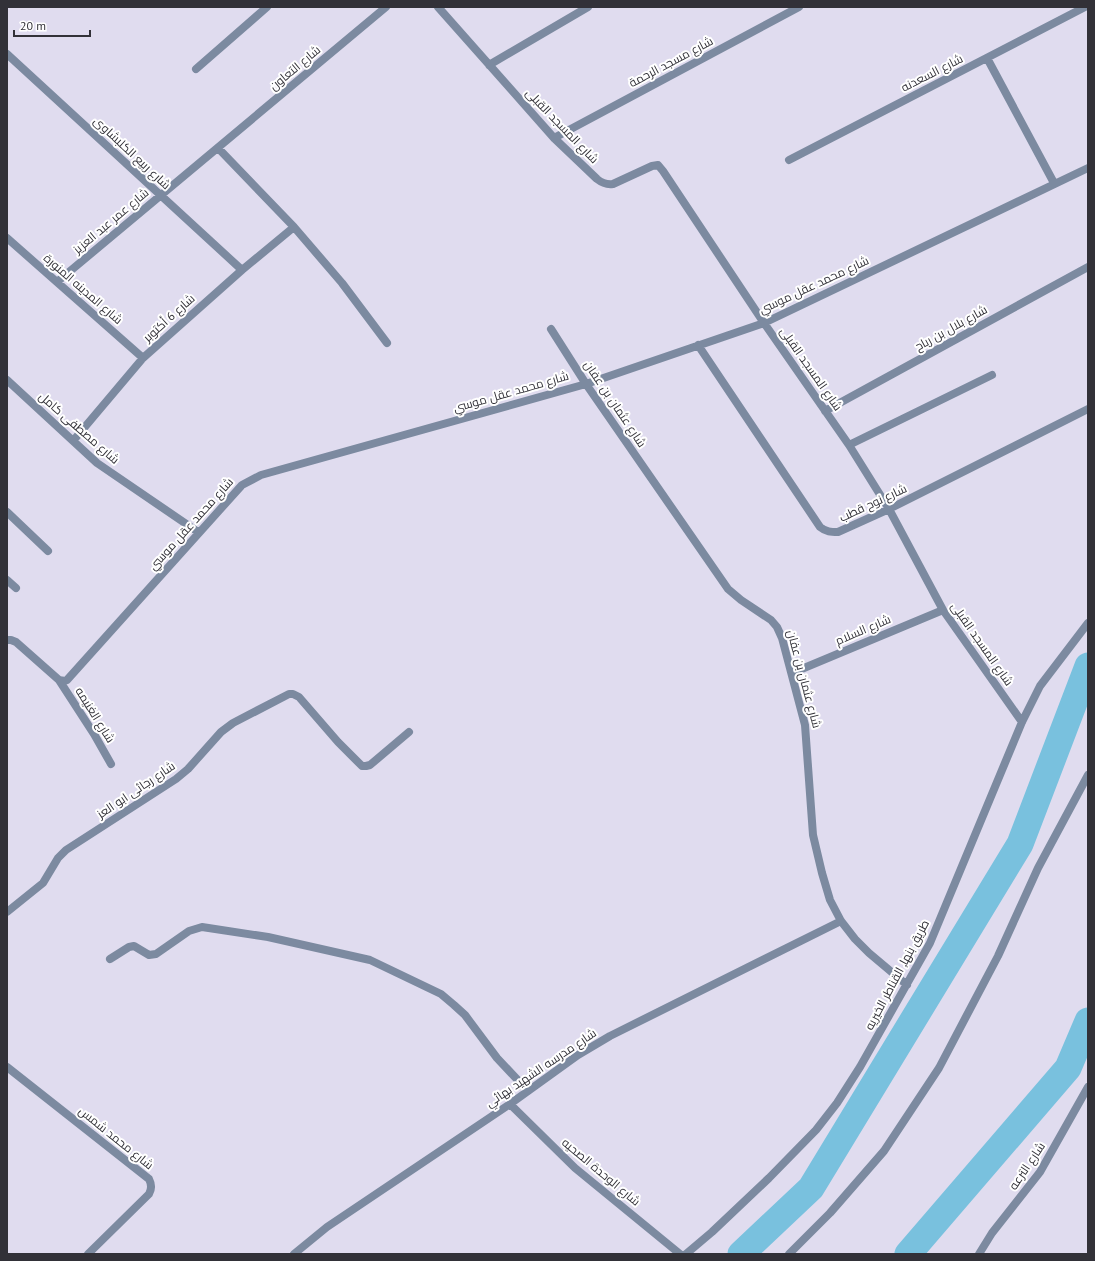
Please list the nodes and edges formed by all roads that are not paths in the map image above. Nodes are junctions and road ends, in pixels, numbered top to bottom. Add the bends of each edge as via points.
1 (267, 7) edge
2 (386, 7) edge
3 (438, 7) edge
4 (588, 7) edge
5 (799, 7) edge
6 (1085, 7) edge
7 (7, 54) edge
8 (987, 58) junction
9 (489, 64) junction
10 (196, 69) dead end
11 (554, 138) junction
12 (218, 148) junction
13 (789, 160) dead end
14 (1088, 168) edge
15 (1054, 183) junction
16 (160, 196) junction
17 (294, 227) junction
18 (7, 238) edge
19 (1088, 267) edge
20 (242, 270) junction
21 (57, 282) junction
22 (764, 323) junction
23 (551, 329) dead end
24 (387, 343) dead end
25 (698, 345) junction
26 (143, 358) junction
27 (992, 375) dead end
28 (7, 380) edge
29 (586, 384) junction
30 (1088, 409) edge
31 (825, 411) junction
32 (73, 441) junction
33 (849, 445) junction
34 (889, 510) junction
35 (7, 512) edge
36 (198, 532) junction
37 (48, 551) dead end
38 (7, 580) edge
39 (16, 588) dead end
40 (944, 610) junction
41 (1088, 623) edge
42 (7, 640) edge
43 (792, 673) junction
44 (59, 680) junction
45 (1022, 722) junction
46 (409, 732) dead end
47 (111, 764) dead end
48 (1088, 775) edge
49 (7, 912) edge
50 (841, 921) junction
51 (110, 959) dead end
52 (907, 985) junction
53 (7, 1067) edge
54 (1088, 1087) edge
55 (528, 1092) junction
56 (510, 1104) junction
57 (88, 1254) edge
58 (294, 1254) edge
59 (680, 1254) edge
60 (686, 1254) edge
61 (789, 1254) edge
62 (979, 1254) edge

1 - 10 street
2 - 12 street, شارع التعاون
3 - 9 street, شارع المسجد القبلى
4 - 9 street
5 - 11 street, شارع مسجد الرحمة
6 - 8 street, شارع السعدنه
7 - 16 street, شارع ربيع الكلبشاوى
8 - 13 street, شارع السعدنه
8 - 15 street
9 - 11 street, شارع المسجد القبلى
11 - 22 street, شارع المسجد القبلى via 603,184 613,184 658,165
12 - 16 street, شارع عمر عبد العزيز
12 - 17 street
14 - 15 street, شارع محمد عقل موسي
15 - 22 street, شارع محمد عقل موسي
16 - 20 street, شارع ربيع الكلبشاوى
16 - 21 street, شارع عمر عبد العزيز
17 - 20 street, شارع 6 أكتوبر
17 - 24 street via 342,283
18 - 21 street, شارع المدينه المنورة
19 - 31 street, شارع بلال بن رباح
20 - 26 street, شارع 6 أكتوبر
21 - 26 street, شارع المدينه المنورة
22 - 25 street, شارع محمد عقل موسي
22 - 31 street, شارع المسجد القبلى
23 - 29 street, شارع عثمان بن عفان
25 - 29 street, شارع محمد عقل موسي
25 - 34 street, شارع نوح قطب via 820,528 838,532
26 - 32 street, شارع 6 أكتوبر
27 - 33 street
28 - 32 street, شارع مصطفى كامل
29 - 36 street, شارع محمد عقل موسي via 262,475 242,485
29 - 43 street, شارع عثمان بن عفان via 728,589 777,627
30 - 34 street, شارع نوح قطب
31 - 33 street, شارع المسجد القبلى
32 - 36 street, شارع مصطفى كامل via 97,464
33 - 34 street, شارع المسجد القبلى
34 - 40 street, شارع المسجد القبلى
35 - 37 street
36 - 44 street, شارع محمد عقل موسي via 70,677 63,681
38 - 39 street
40 - 43 street, شارع السلام
40 - 45 street, شارع المسجد القبلى
41 - 45 street, طريق بنها, القناطر الخيريه via 1040,686
42 - 44 street via 16,642
43 - 50 street, شارع عثمان بن عفان via 805,725 813,835 830,900
44 - 47 street, شارع الغنيمه
45 - 52 street, طريق بنها, القناطر الخيريه via 930,943
46 - 49 street, شارع رجائى ابو العز via 370,765 362,766 299,697 289,694 233,723 176,779 66,850 58,858 43,884
48 - 61 street via 1038,868 998,956 939,1068 884,1151 830,1213
50 - 52 street, شارع عثمان بن عفان via 869,953
50 - 55 street, شارع مدرسه الشهيد بهائي via 610,1036 578,1055
51 - 55 street via 134,946 149,955 156,954 189,931 202,927 268,936 370,960 441,994 465,1015 497,1058
52 - 60 street, طريق بنها, القناطر الخيريه via 860,1067 816,1130 769,1178
53 - 57 street, شارع محمد شمس via 149,1179 152,1184 149,1194
54 - 62 street, شارع الترعه via 1040,1172 992,1233
55 - 56 street, شارع مدرسه الشهيد بهائي
56 - 58 street, شارع مدرسه الشهيد بهائي via 327,1227
56 - 59 street, شارع الوحدة الصحيه via 575,1168

